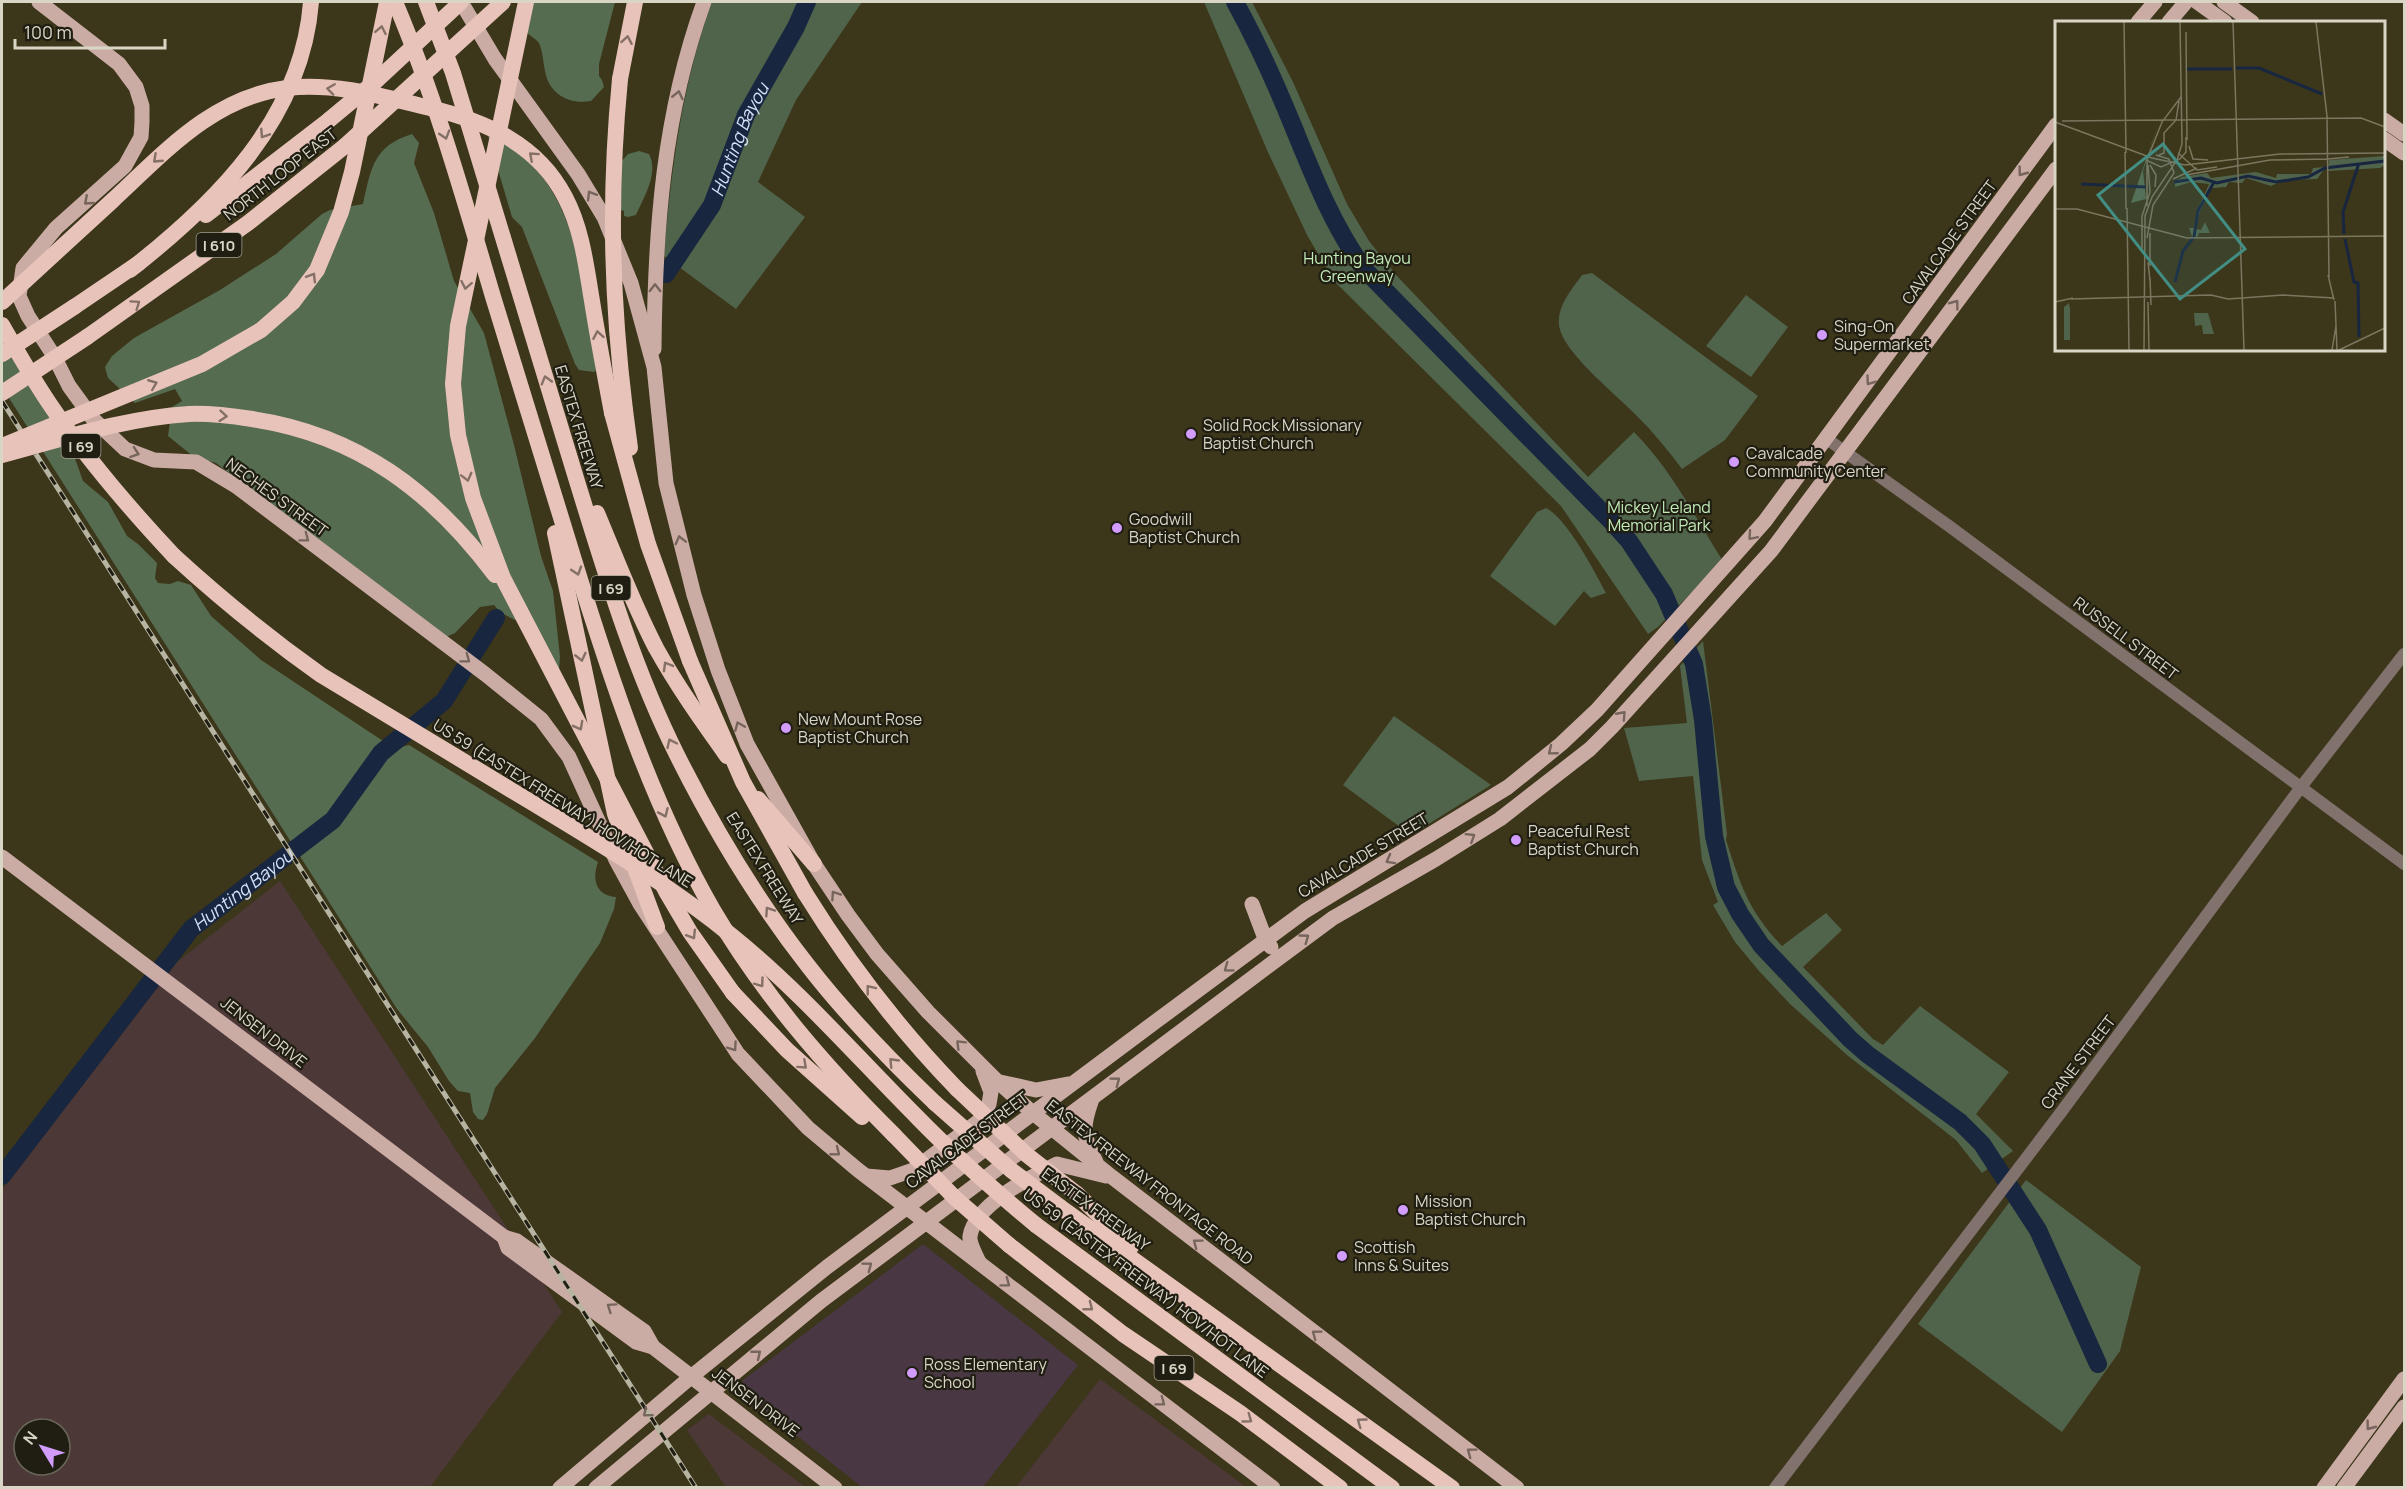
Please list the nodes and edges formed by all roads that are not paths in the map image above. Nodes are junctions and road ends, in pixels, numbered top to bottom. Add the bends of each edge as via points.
1 (39, 2) edge
2 (311, 2) edge
3 (387, 2) edge
4 (395, 2) edge
5 (426, 2) edge
6 (461, 2) edge
7 (503, 2) edge
8 (526, 2) edge
9 (635, 2) edge
10 (704, 2) edge
11 (2155, 2) edge
12 (2186, 2) edge
13 (2197, 2) edge
14 (2224, 2) edge
15 (2139, 21) edge
16 (2170, 21) edge
17 (2224, 21) edge
18 (2251, 21) edge
19 (2385, 121) edge
20 (2055, 127) edge
21 (2404, 134) edge
22 (2385, 140) edge
23 (2404, 153) edge
24 (2055, 170) edge
25 (130, 270) junction
26 (2, 302) edge
27 (2, 325) edge
28 (2, 354) edge
29 (654, 367) junction
30 (2, 393) edge
31 (619, 411) junction
32 (557, 415) junction
33 (1827, 439) junction
34 (2, 446) edge
35 (1846, 453) junction
36 (2, 455) edge
37 (540, 455) junction
38 (513, 600) junction
39 (2404, 654) edge
40 (1510, 786) junction
41 (2301, 787) junction
42 (1523, 802) junction
43 (2, 857) edge
44 (814, 864) junction
45 (2404, 864) edge
46 (1252, 904) dead end
47 (657, 927) junction
48 (1266, 940) junction
49 (1279, 958) junction
50 (982, 1066) junction
51 (997, 1081) junction
52 (1073, 1083) junction
53 (1092, 1099) junction
54 (1033, 1113) junction
55 (1052, 1129) junction
56 (890, 1137) junction
57 (1099, 1167) junction
58 (866, 1176) junction
59 (1112, 1177) junction
60 (907, 1207) junction
61 (927, 1222) junction
62 (979, 1263) junction
63 (807, 1283) junction
64 (1168, 1284) junction
65 (821, 1301) junction
66 (692, 1376) junction
67 (2404, 1379) edge
68 (712, 1391) junction
69 (2404, 1407) edge
70 (560, 1488) edge
71 (596, 1488) edge
72 (835, 1488) edge
73 (1273, 1488) edge
74 (1340, 1488) edge
75 (1392, 1488) edge
76 (1452, 1488) edge
77 (1517, 1488) edge
78 (1775, 1488) edge
79 (2324, 1488) edge
80 (2344, 1488) edge

1 -> 47 main road, NECHES STREET via 119,64 136,87 142,106 141,137 125,166 56,228 23,268 19,296 69,386 93,419 124,449 154,460 196,462 236,486 541,719 569,757 616,860
2 -> 25 highway via 295,73 257,145 199,211
34 -> 3 highway, bridge via 202,364 261,330 293,302 316,270 341,212
4 -> 37 highway, I 69 via 444,131
32 -> 5 highway, EASTEX FREEWAY / I 69 via 457,84
6 - 25 highway, NORTH LOOP EAST / I 610, bridge via 329,120
29 -> 6 main road, EASTEX FREEWAY FRONTAGE ROAD via 631,283 604,217 578,174 495,59
30 -> 7 highway, NORTH LOOP EAST / I 610, bridge via 248,223 345,146
8 -> 38 highway, bridge via 464,295 453,374 458,435 471,490
31 -> 9 highway, bridge via 611,210 620,79
29 -> 10 main road via 655,268 663,174 687,56
11 - 15 main road
12 - 16 main road
13 - 17 main road
14 - 18 main road
19 - 21 main road
20 -> 33 main road, CAVALCADE STREET
22 - 23 main road
35 -> 24 main road
25 - 28 highway, NORTH LOOP EAST / I 610, bridge
31 -> 26 highway, bridge via 578,228 566,197 551,174 523,147 482,123 366,94 321,87 286,88 244,98 219,110 178,140
27 - 75 highway, US 59 (EASTEX FREEWAY) HOV/HOT LANE / I 69, bridge via 50,404 133,513 230,607 321,675 635,866 724,930 780,977 918,1119 1036,1226
44 -> 29 main road, EASTEX FREEWAY FRONTAGE ROAD via 747,744 694,596 666,483
64 -> 31 highway, bridge via 1077,1194 1027,1155 957,1089 870,989 805,893 742,782 690,661 642,523
44 -> 32 highway via 762,805 657,650
64 -> 32 highway, EASTEX FREEWAY / I 69, bridge via 1011,1170 935,1103 808,966 748,879 694,788 660,717 634,656
33 - 35 street, RUSSELL STREET
33 -> 40 main road, CAVALCADE STREET via 1765,521 1597,710
35 - 41 street, RUSSELL STREET
42 -> 35 main road via 1590,749 1676,657 1771,551
36 -> 38 highway, bridge via 154,418 191,414 243,418 304,430 363,454 417,490 464,536
37 -> 47 highway via 615,814
37 -> 56 highway, I 69 via 626,719 669,824 697,880 754,975
38 -> 56 highway, bridge via 699,947 733,993 787,1050
39 - 41 street, CRANE STREET
40 - 42 main road
40 -> 48 main road, CAVALCADE STREET via 1325,899
41 - 45 street, RUSSELL STREET
41 - 78 street, CRANE STREET via 2017,1171
49 -> 42 main road via 1333,918 1436,859
43 - 66 main road, JENSEN DRIVE via 504,1237 518,1241 644,1331 653,1347
50 -> 44 main road, EASTEX FREEWAY FRONTAGE ROAD via 877,954
46 - 48 main road
47 -> 58 main road via 738,1054 808,1128
48 - 49 main road
48 -> 52 main road, CAVALCADE STREET
53 -> 49 main road
50 - 51 main road, EASTEX FREEWAY FRONTAGE ROAD
50 - 58 main road via 992,1092 979,1121 913,1170 890,1178
51 - 52 main road via 1036,1090
51 - 54 main road, EASTEX FREEWAY FRONTAGE ROAD
52 - 54 main road, CAVALCADE STREET
53 - 55 main road
53 - 57 main road via 1084,1130 1086,1143
54 - 55 main road, EASTEX FREEWAY FRONTAGE ROAD
54 - 60 main road, CAVALCADE STREET
55 - 57 main road, EASTEX FREEWAY FRONTAGE ROAD
55 - 61 main road
56 -> 74 highway, I 69, bridge via 1009,1245 1123,1334 1240,1413
57 - 59 main road, EASTEX FREEWAY FRONTAGE ROAD
58 - 60 main road
59 - 62 main road via 1057,1164 1023,1181 974,1224 969,1239
77 -> 59 main road, EASTEX FREEWAY FRONTAGE ROAD
60 - 61 main road
60 - 63 main road, CAVALCADE STREET
61 - 62 main road
65 -> 61 main road
62 -> 73 main road
63 - 65 main road
63 - 66 main road, CAVALCADE STREET
76 -> 64 highway, EASTEX FREEWAY / I 69
68 -> 65 main road
66 - 68 main road, JENSEN DRIVE
66 -> 70 main road, CAVALCADE STREET
67 -> 79 main road
68 - 71 main road
68 - 72 main road, JENSEN DRIVE
69 - 80 main road

